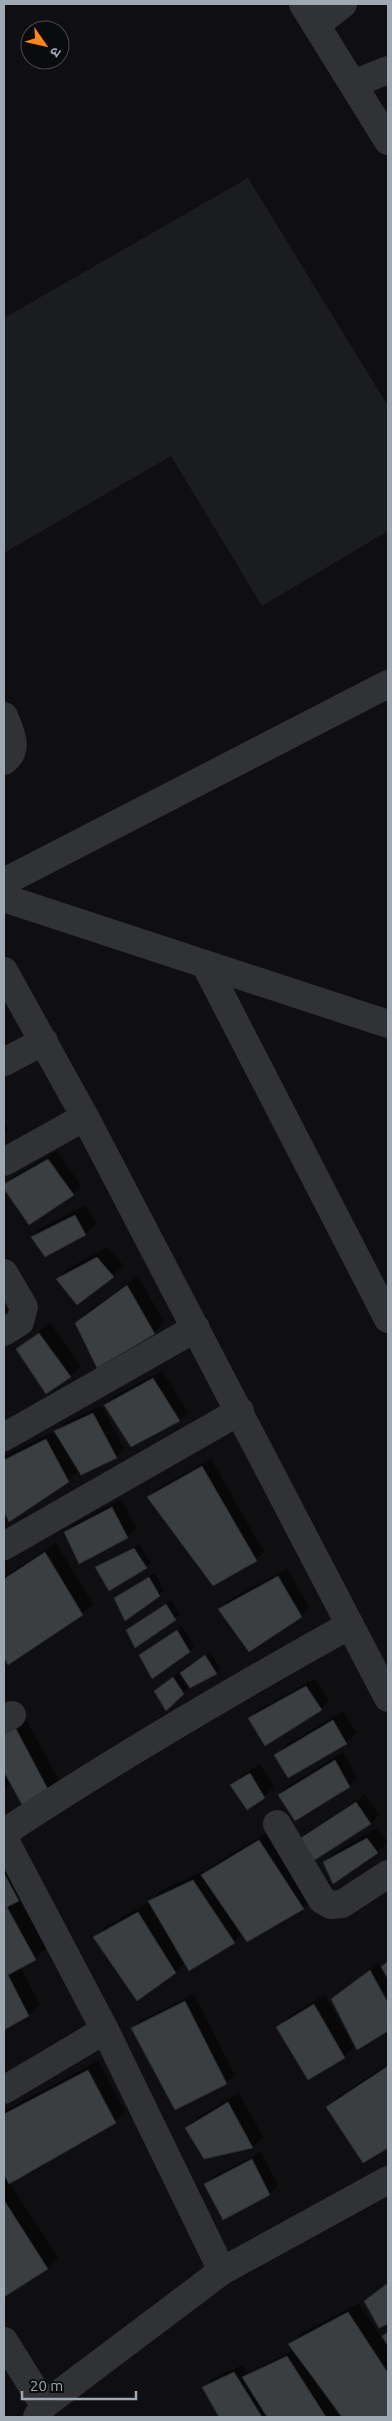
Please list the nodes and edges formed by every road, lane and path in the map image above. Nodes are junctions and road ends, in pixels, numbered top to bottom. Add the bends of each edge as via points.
1 (343, 4) edge
2 (309, 14) edge
3 (388, 70) edge
4 (353, 84) junction
5 (388, 141) edge
6 (388, 684) edge
7 (4, 716) edge
8 (4, 761) edge
9 (4, 882) edge
10 (4, 898) edge
11 (206, 964) junction
12 (4, 971) edge
13 (388, 1024) edge
14 (44, 1041) junction
15 (4, 1062) edge
16 (85, 1117) junction
17 (4, 1162) edge
18 (4, 1273) edge
19 (388, 1319) edge
20 (196, 1328) junction
21 (4, 1332) edge
22 (240, 1411) junction
23 (4, 1437) edge
24 (4, 1546) edge
25 (350, 1625) junction
26 (388, 1698) edge
27 (276, 1824) dead end
28 (388, 1874) edge
29 (106, 2030) junction
30 (4, 2090) edge
31 (388, 2180) edge
32 (222, 2271) junction
33 (4, 2341) edge
34 (40, 2411) edge

1 - 2 street
2 - 4 street
3 - 4 street
4 - 5 street
6 - 9 street
7 - 8 street via 14,738 9,757
10 - 11 street
11 - 13 street
11 - 19 street
12 - 14 street
14 - 15 street
14 - 16 street
16 - 17 street
16 - 20 street
18 - 21 street via 24,1307 20,1322
20 - 22 street
20 - 23 street
22 - 24 street
22 - 25 street
25 - 26 street
25 - 29 street via 236,1689 11,1828 6,1836 7,1844
27 - 28 street via 322,1900 342,1904
29 - 30 street
29 - 32 street
31 - 32 street
32 - 34 street
33 - 34 street

